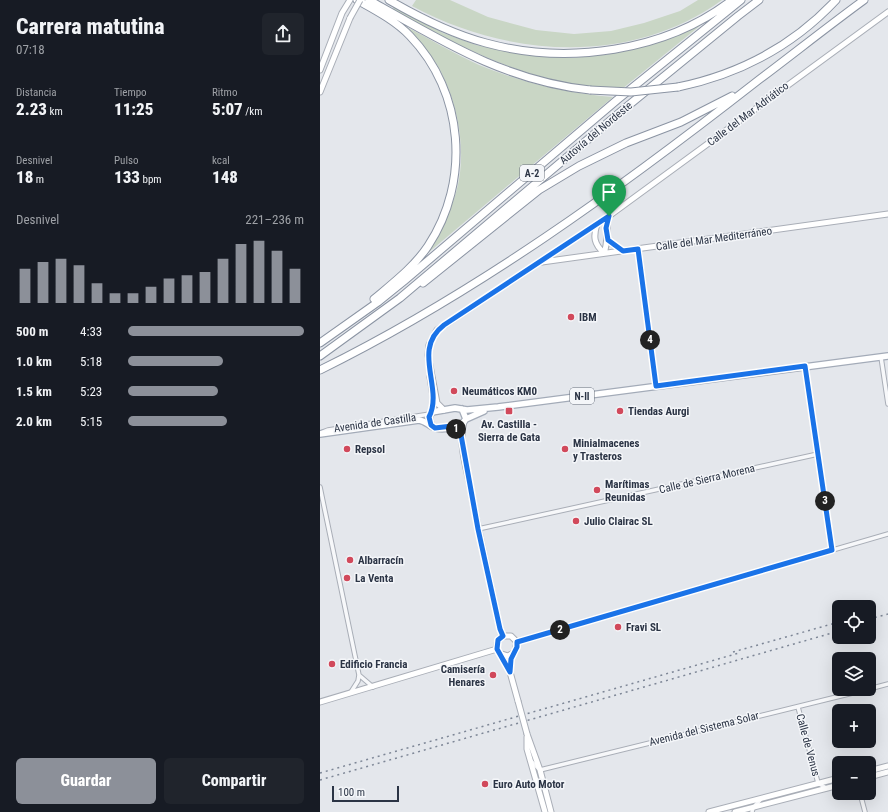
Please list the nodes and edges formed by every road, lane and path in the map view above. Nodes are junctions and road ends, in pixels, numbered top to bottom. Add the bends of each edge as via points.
1 (350, 0) edge
2 (358, 0) edge
3 (369, 0) edge
4 (389, 0) edge
5 (732, 0) edge
6 (741, 0) edge
7 (760, 0) edge
8 (836, 0) edge
9 (864, 0) edge
10 (888, 12) edge
11 (320, 70) edge
12 (756, 82) junction
13 (320, 92) edge
14 (888, 214) edge
15 (609, 216) junction
16 (597, 224) junction
17 (608, 240) junction
18 (638, 249) junction
19 (623, 251) junction
20 (604, 253) junction
21 (540, 262) junction
22 (400, 298) junction
23 (328, 338) junction
24 (320, 343) edge
25 (320, 356) edge
26 (888, 356) edge
27 (881, 357) junction
28 (805, 366) junction
29 (320, 370) edge
30 (432, 375) junction
31 (656, 386) junction
32 (888, 404) edge
33 (498, 407) junction
34 (462, 409) junction
35 (444, 410) junction
36 (432, 413) junction
37 (464, 421) junction
38 (431, 425) junction
39 (452, 426) junction
40 (320, 433) edge
41 (461, 435) junction
42 (818, 454) junction
43 (320, 487) edge
44 (478, 529) junction
45 (888, 534) edge
46 (832, 550) junction
47 (503, 636) junction
48 (517, 642) junction
49 (497, 649) junction
50 (502, 654) junction
51 (512, 654) junction
52 (510, 672) junction
53 (359, 675) junction
54 (888, 684) edge
55 (373, 686) junction
56 (876, 687) edge
57 (351, 693) junction
58 (841, 696) edge
59 (320, 702) edge
60 (798, 707) junction
61 (528, 734) junction
62 (530, 759) junction
63 (888, 766) edge
64 (876, 769) edge
65 (540, 770) junction
66 (888, 772) edge
67 (876, 775) edge
68 (832, 780) edge
69 (818, 783) junction
70 (538, 784) junction
71 (832, 787) edge
72 (826, 788) junction
73 (811, 792) junction
74 (766, 797) junction
75 (862, 800) edge
76 (753, 810) edge
77 (546, 812) edge
78 (551, 812) edge
79 (709, 812) edge
80 (739, 812) edge
81 (865, 812) edge

1 - 11 street
2 - 13 street, bridge
2 - 23 highway via 409,35 437,74 445,90 457,137 455,179 442,222 418,260
3 - 8 highway, bridge via 443,42 500,69 528,79 560,87 631,92 708,81 758,60 801,32
4 - 5 highway via 438,26 486,43 508,48 571,53 609,50 657,38 696,23
6 - 23 highway, Autovía del Nordeste / A-2 via 617,100 404,281
7 - 22 highway, Autovía del Nordeste / A-2 via 630,104
9 - 12 highway
10 - 15 street, Calle del Mar Adriático
12 - 22 highway via 681,122 626,143 579,166 539,190 432,277
12 - 29 highway via 653,160 506,263 399,328
14 - 18 street, Calle del Mar Mediterráneo
15 - 16 street, Calle del Mar Adriático
15 - 17 street via 606,228
16 - 20 street via 594,239
16 - 21 street, Calle del Mar Adriático
17 - 19 street
17 - 20 street
18 - 19 street, Calle del Mar Mediterráneo
18 - 31 street
19 - 20 street, Calle del Mar Mediterráneo
20 - 21 street, Calle del Mar Mediterráneo
21 - 30 street, Calle del Mar Adriático via 437,330 429,345
22 - 25 highway, Autovía del Nordeste / A-2
23 - 24 highway, Autovía del Nordeste / A-2
26 - 27 main road, N-II
27 - 28 main road, N-II
27 - 32 street
28 - 31 main road, N-II
28 - 42 street
30 - 35 street, Calle del Mar Adriático via 437,402
30 - 36 street, Calle del Mar Adriático
31 - 33 main road, N-II
33 - 34 main road, N-II
33 - 37 main road, N-II
34 - 35 main road, N-II
34 - 37 main road
35 - 36 main road, N-II
36 - 38 main road via 429,417
36 - 40 street, Avenida de Castilla / N-II
37 - 39 main road, N-II
37 - 41 street
38 - 39 main road, N-II via 438,428
38 - 40 main road, Avenida de Castilla / N-II via 419,420
39 - 41 street
41 - 44 street
42 - 44 street, Calle de Sierra Morena
42 - 46 street
43 - 53 street
44 - 47 street
45 - 46 street
46 - 48 street
47 - 48 street via 511,636
47 - 49 street via 498,640
48 - 51 street
49 - 50 street
49 - 55 street
50 - 51 street
50 - 52 street
51 - 52 street
52 - 61 street, bridge
53 - 55 street
53 - 57 street
54 - 56 street, Avenida del Sistema Solar
55 - 57 street
57 - 59 street
58 - 60 street, Avenida del Sistema Solar
60 - 65 street, Avenida del Sistema Solar
60 - 69 street, Calle de Venus
61 - 62 street via 527,749
61 - 65 street
62 - 65 street
62 - 70 street
63 - 64 street
65 - 70 street
65 - 78 street
66 - 67 street
68 - 69 street
69 - 72 street, Calle de Venus
69 - 73 street, Calle de Venus
69 - 74 street
70 - 77 street
71 - 72 street
72 - 73 street
73 - 76 street
74 - 76 street via 756,803
74 - 79 street
75 - 81 street
76 - 80 street

